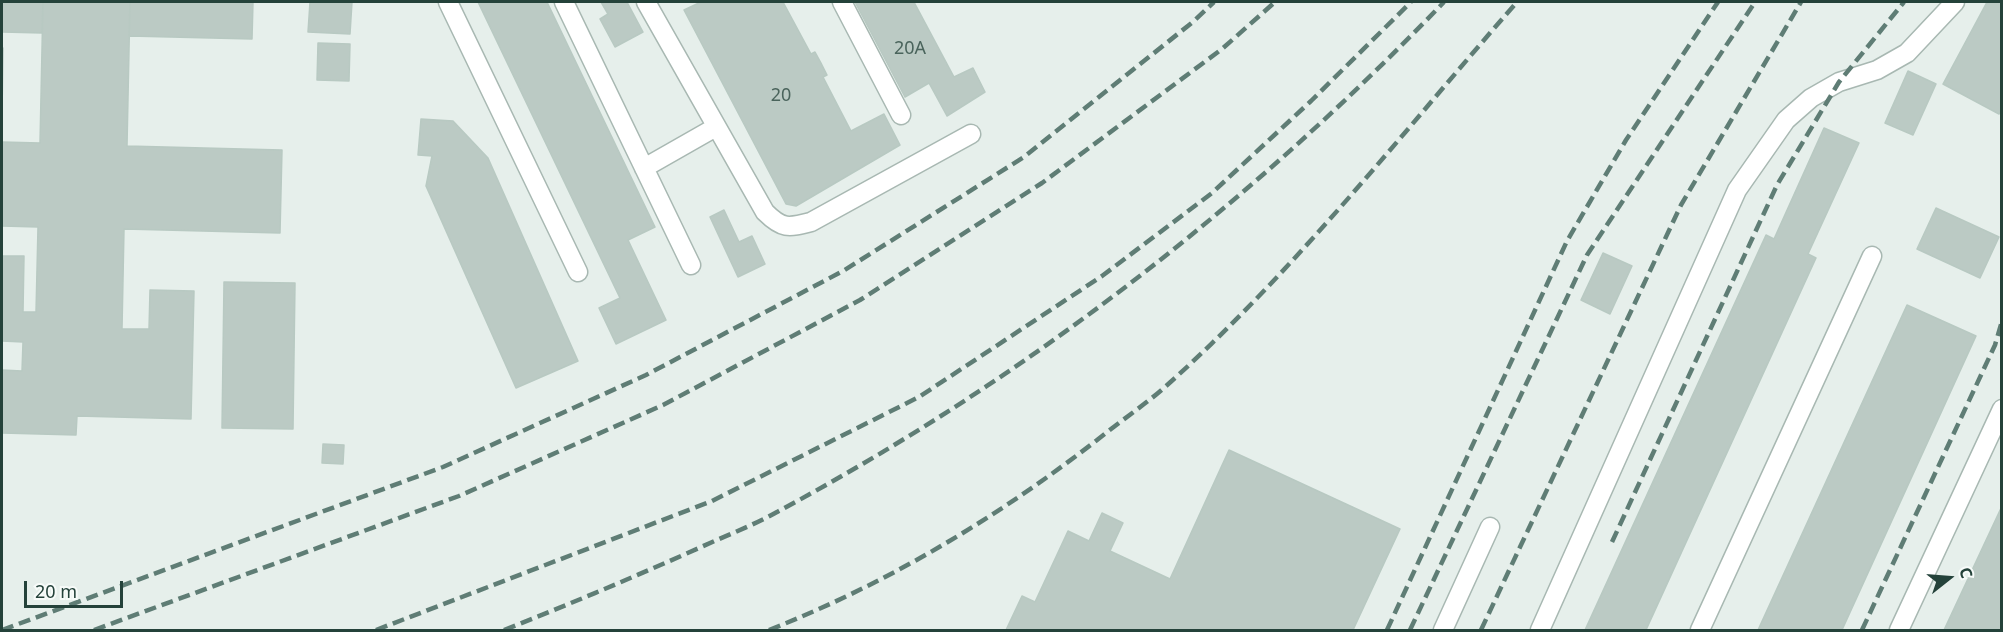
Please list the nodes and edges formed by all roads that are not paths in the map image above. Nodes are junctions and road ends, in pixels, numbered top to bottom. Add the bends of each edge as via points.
1 (448, 2) edge
2 (564, 2) edge
3 (646, 2) edge
4 (842, 2) edge
5 (1954, 2) edge
6 (901, 116) dead end
7 (716, 127) junction
8 (971, 134) dead end
9 (644, 168) junction
10 (1872, 256) dead end
11 (691, 266) dead end
12 (578, 272) dead end
13 (2001, 409) edge
14 (1490, 527) dead end
15 (1443, 630) edge
16 (1540, 630) edge
17 (1700, 630) edge
18 (1899, 630) edge

1 - 12 street
2 - 9 street
3 - 7 street
4 - 6 street
5 - 16 street via 1907,54 1811,98 1786,120 1737,190
7 - 8 street via 765,212 777,224 793,226 811,222
7 - 9 street
9 - 11 street
10 - 17 street
13 - 18 street
14 - 15 street

